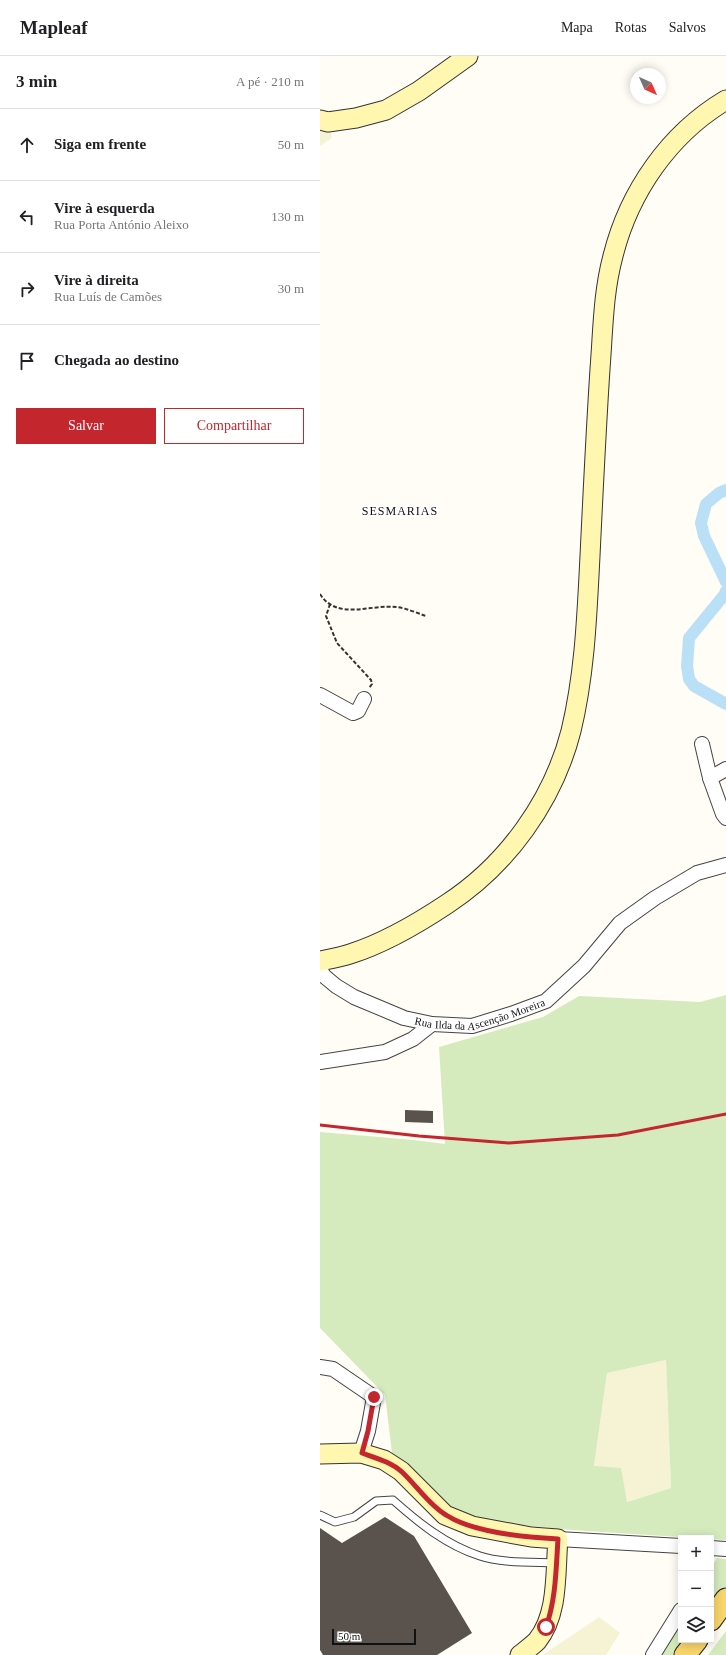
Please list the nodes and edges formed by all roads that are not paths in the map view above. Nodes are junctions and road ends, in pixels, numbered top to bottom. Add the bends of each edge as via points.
1 (468, 56) edge
2 (726, 100) edge
3 (320, 120) edge
4 (320, 694) edge
5 (364, 699) road end
6 (702, 744) dead end
7 (726, 769) edge
8 (710, 778) junction
9 (726, 818) edge
10 (726, 865) edge
11 (320, 961) edge
12 (320, 967) edge
13 (432, 1024) junction
14 (320, 1062) edge
15 (320, 1367) edge
16 (362, 1453) junction
17 (320, 1454) edge
18 (320, 1515) edge
19 (558, 1539) junction
20 (678, 1546) edge
21 (556, 1563) junction
22 (726, 1599) edge
23 (678, 1615) edge
24 (726, 1615) edge
25 (714, 1616) edge
26 (714, 1632) edge
27 (695, 1643) edge
28 (706, 1643) edge
29 (520, 1655) edge
30 (653, 1655) edge
31 (685, 1655) edge
32 (697, 1655) edge

1 - 3 main road via 419,91 386,110 356,118 328,122
2 - 11 main road via 687,129 650,172 621,228 612,257 604,310 585,639 570,734 555,776 520,837 496,865 465,892 389,939 350,954
4 - 5 street via 353,713 358,711
6 - 8 street
7 - 8 street
8 - 9 street
10 - 13 street, Rua Ilda da Ascenção Moreira via 697,873 620,923 584,966 546,1001 472,1026
12 - 13 street, Rua Ilda da Ascenção Moreira via 323,975 354,998 404,1018
13 - 14 street via 414,1038 385,1052
15 - 16 street via 333,1369 374,1397
16 - 17 main road
16 - 19 main road via 384,1460 402,1471 445,1515 478,1528
18 - 21 lane via 335,1522 354,1517 376,1501 393,1500 438,1537 481,1556 519,1562
19 - 20 street
19 - 21 main road
21 - 29 main road via 551,1612 546,1627 536,1641
22 - 25 main road
23 - 30 street
24 - 26 main road
27 - 31 main road
28 - 32 main road

